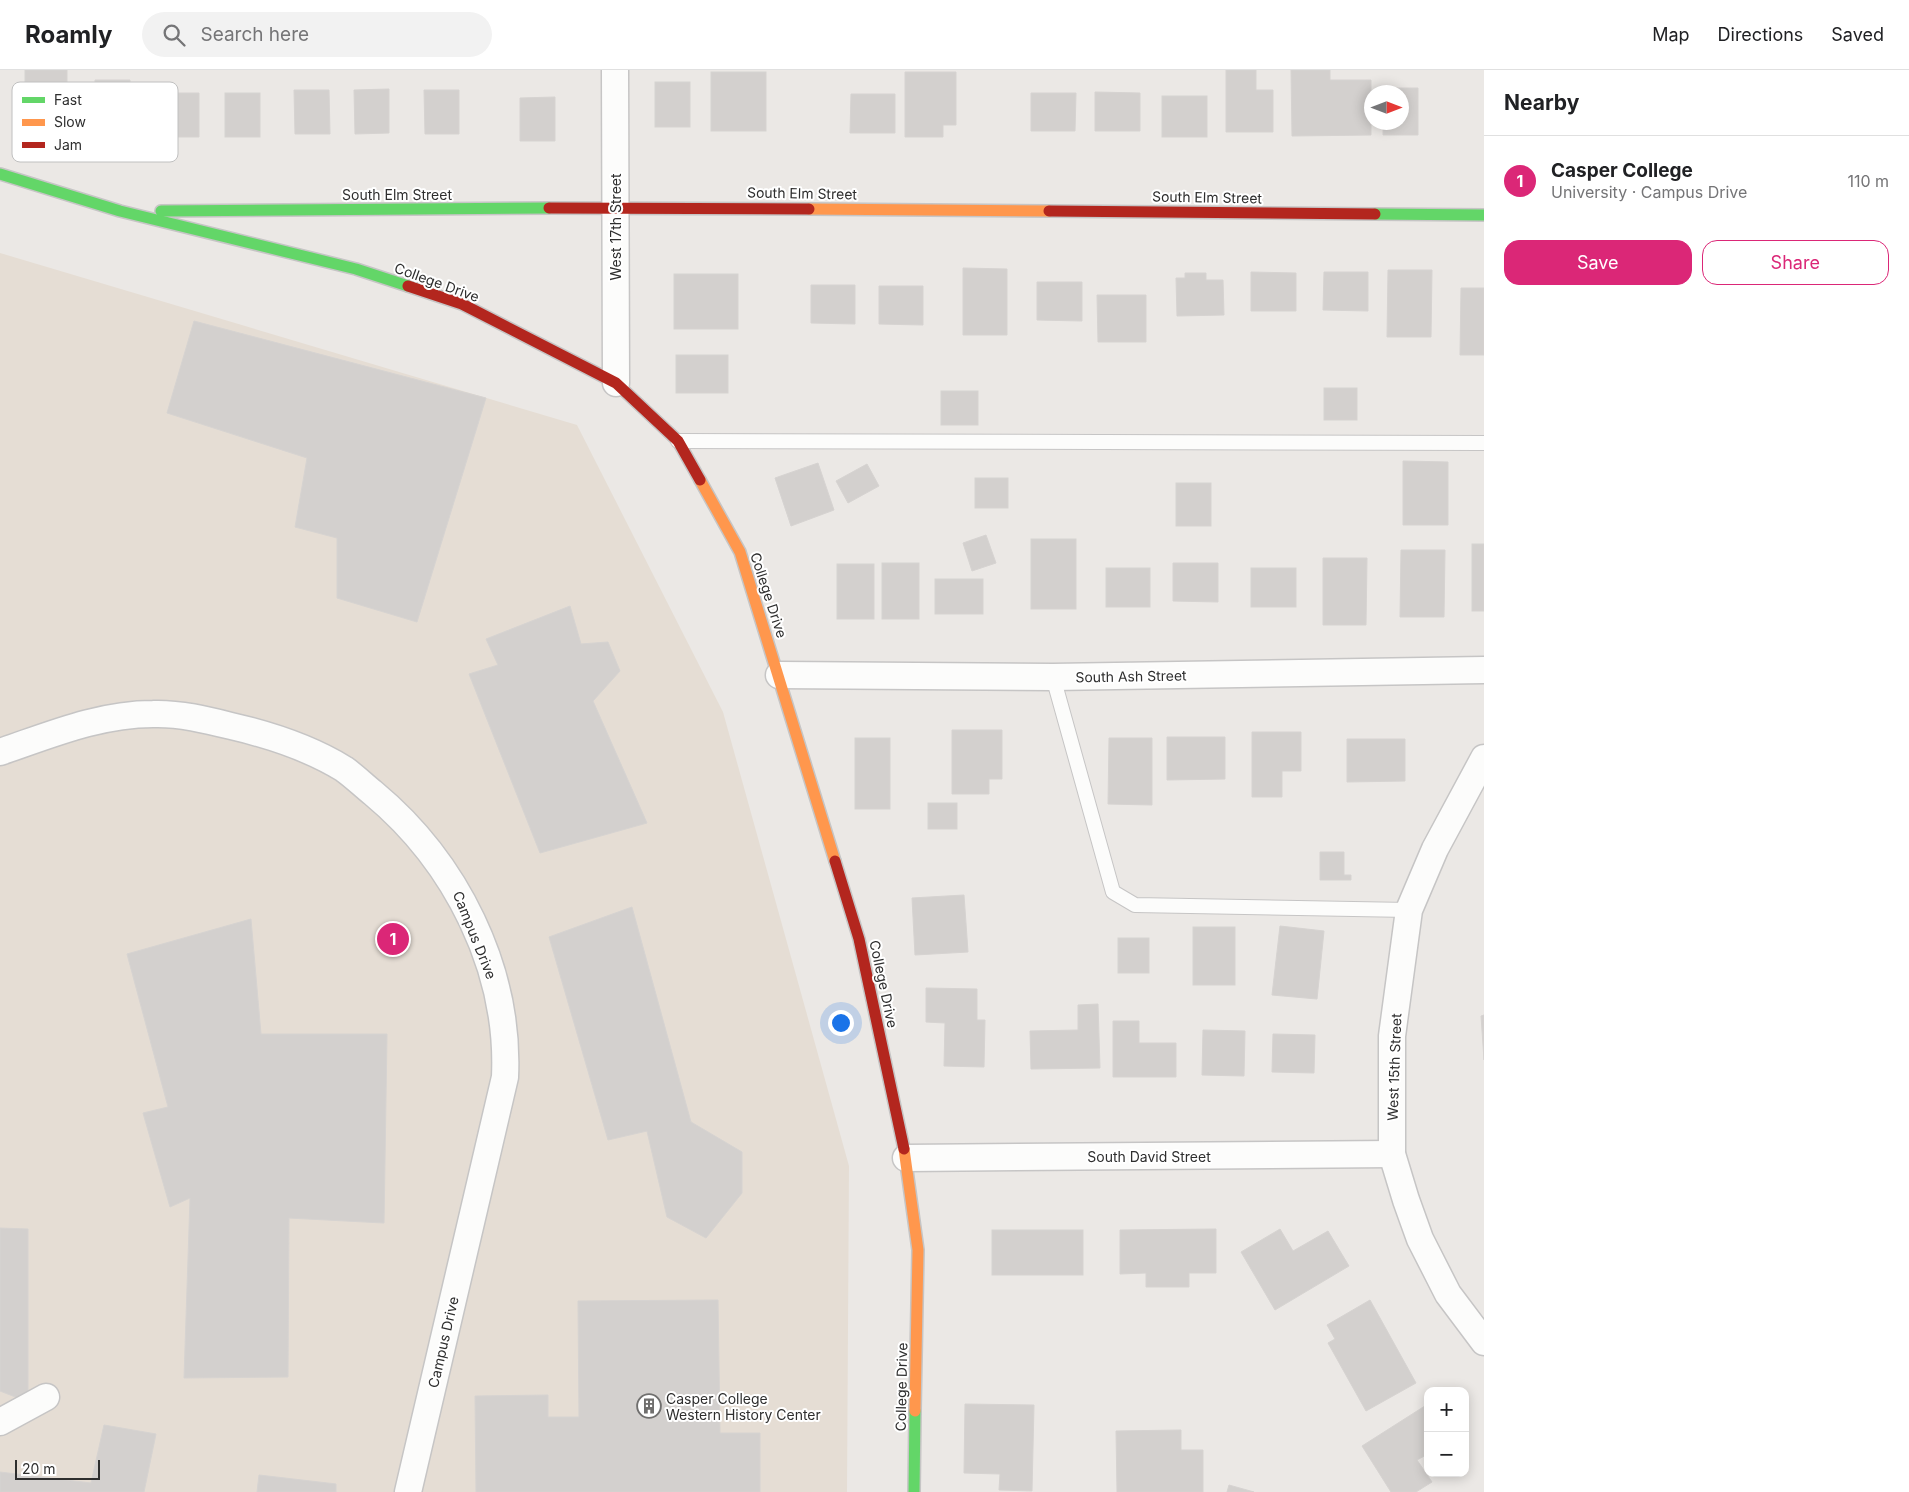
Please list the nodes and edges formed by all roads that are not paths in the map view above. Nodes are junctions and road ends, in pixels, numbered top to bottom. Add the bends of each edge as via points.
1 (615, 70) edge
2 (0, 174) edge
3 (615, 207) junction
4 (120, 211) junction
5 (1484, 215) edge
6 (616, 383) junction
7 (678, 441) junction
8 (1484, 443) edge
9 (1484, 670) edge
10 (779, 675) junction
11 (1053, 678) junction
12 (0, 752) edge
13 (1484, 758) edge
14 (1408, 910) junction
15 (1392, 1154) junction
16 (906, 1158) junction
17 (1484, 1342) edge
18 (46, 1397) dead end
19 (0, 1422) edge
20 (408, 1492) edge
21 (914, 1492) edge

1 - 3 street, West 17th Street
2 - 4 street, College Drive
3 - 4 street, South Elm Street
3 - 5 street, South Elm Street
3 - 6 street, West 17th Street
4 - 6 street, College Drive via 356,269 462,304
6 - 7 street, College Drive
7 - 8 lane
7 - 10 street, College Drive via 740,552
9 - 11 street, South Ash Street
10 - 11 street, South Ash Street
10 - 16 street, College Drive via 859,939
11 - 14 lane via 1113,892 1136,905
12 - 20 street, Campus Drive via 81,724 154,714 204,720 277,737 344,769 400,816 445,871 463,900 493,975 501,1007 505,1077
13 - 14 street, West 15th Street via 1435,849
14 - 15 street, West 15th Street via 1392,1036
15 - 16 street, South David Street
15 - 17 street, West 15th Street via 1420,1239 1448,1294
16 - 21 street, College Drive via 918,1250
18 - 19 street

